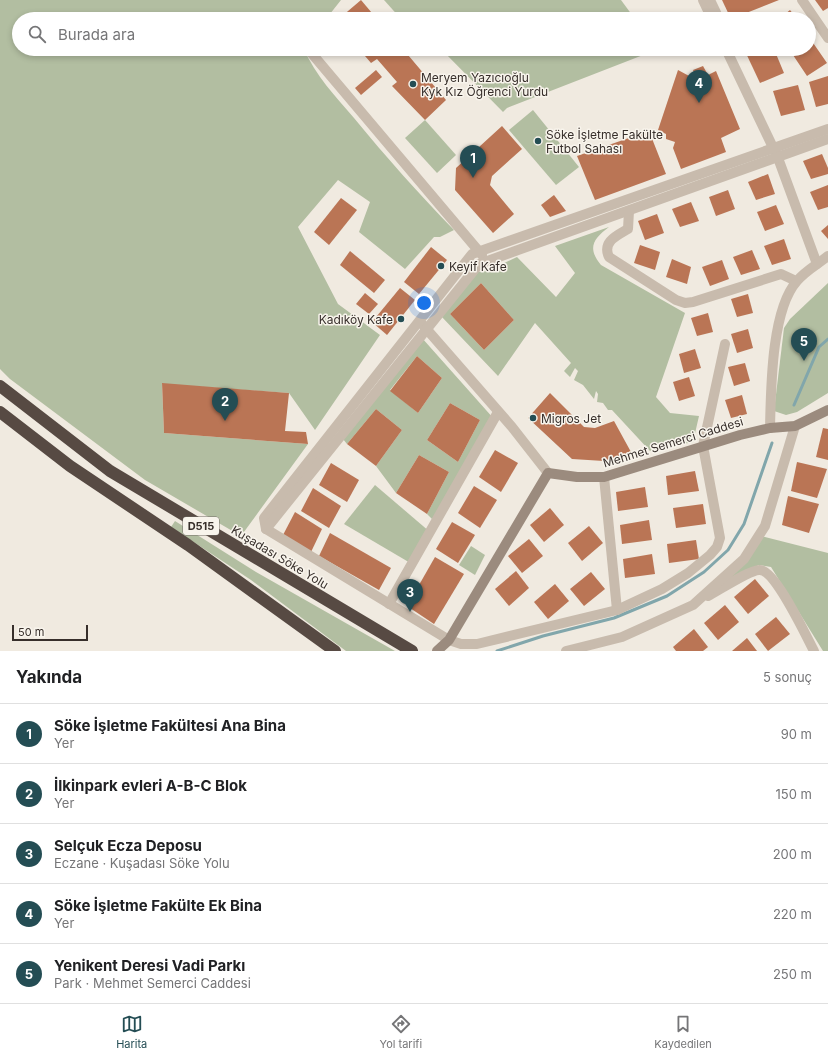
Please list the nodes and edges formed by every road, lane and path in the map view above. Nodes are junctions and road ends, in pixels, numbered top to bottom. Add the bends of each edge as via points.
1 (703, 0) edge
2 (710, 0) edge
3 (802, 0) edge
4 (709, 12) edge
5 (716, 12) edge
6 (810, 12) edge
7 (816, 20) edge
8 (828, 38) edge
9 (314, 56) edge
10 (730, 56) edge
11 (737, 56) edge
12 (828, 129) edge
13 (828, 138) edge
14 (778, 152) junction
15 (629, 211) junction
16 (479, 252) junction
17 (822, 260) edge
18 (488, 261) junction
19 (796, 281) junction
20 (419, 321) junction
21 (427, 329) junction
22 (725, 344) dead end
23 (0, 386) edge
24 (828, 410) edge
25 (0, 412) edge
26 (498, 412) junction
27 (795, 426) junction
28 (770, 428) junction
29 (703, 446) junction
30 (548, 473) junction
31 (604, 477) junction
32 (266, 529) junction
33 (389, 604) junction
34 (693, 605) junction
35 (617, 610) junction
36 (449, 640) junction
37 (335, 651) edge
38 (412, 651) edge
39 (437, 651) edge
40 (449, 651) edge
41 (566, 651) edge
42 (814, 651) edge

1 - 4 street
2 - 5 street
3 - 6 street
7 - 8 street
9 - 16 street
10 - 14 street
11 - 14 street
12 - 14 street
13 - 14 street
14 - 15 street
14 - 16 street
14 - 17 street
15 - 18 street
15 - 19 street via 628,229 609,243 609,257 676,300 693,302 781,274
16 - 18 street
16 - 20 street via 472,254
17 - 19 street
18 - 21 street via 479,264
19 - 28 street via 779,319 771,384
20 - 21 street
20 - 32 street via 264,518
21 - 26 street
21 - 32 street
22 - 29 street
23 - 38 highway, Kuşadası Söke Yolu / D515 via 110,471
24 - 27 street, Mehmet Semerci Caddesi
25 - 37 highway, D515 via 70,466 188,545
26 - 30 street
26 - 33 street
27 - 28 street, Mehmet Semerci Caddesi
27 - 34 street via 765,526 744,559
28 - 29 street, Mehmet Semerci Caddesi
29 - 31 street, Mehmet Semerci Caddesi
29 - 35 street via 720,538 717,547 700,564 677,580
30 - 31 street, Mehmet Semerci Caddesi
30 - 36 street
31 - 35 street
32 - 33 street
33 - 36 street
34 - 41 street via 622,637
34 - 42 street via 752,572 768,572
35 - 36 street via 477,644 461,644
36 - 39 street
36 - 40 street

